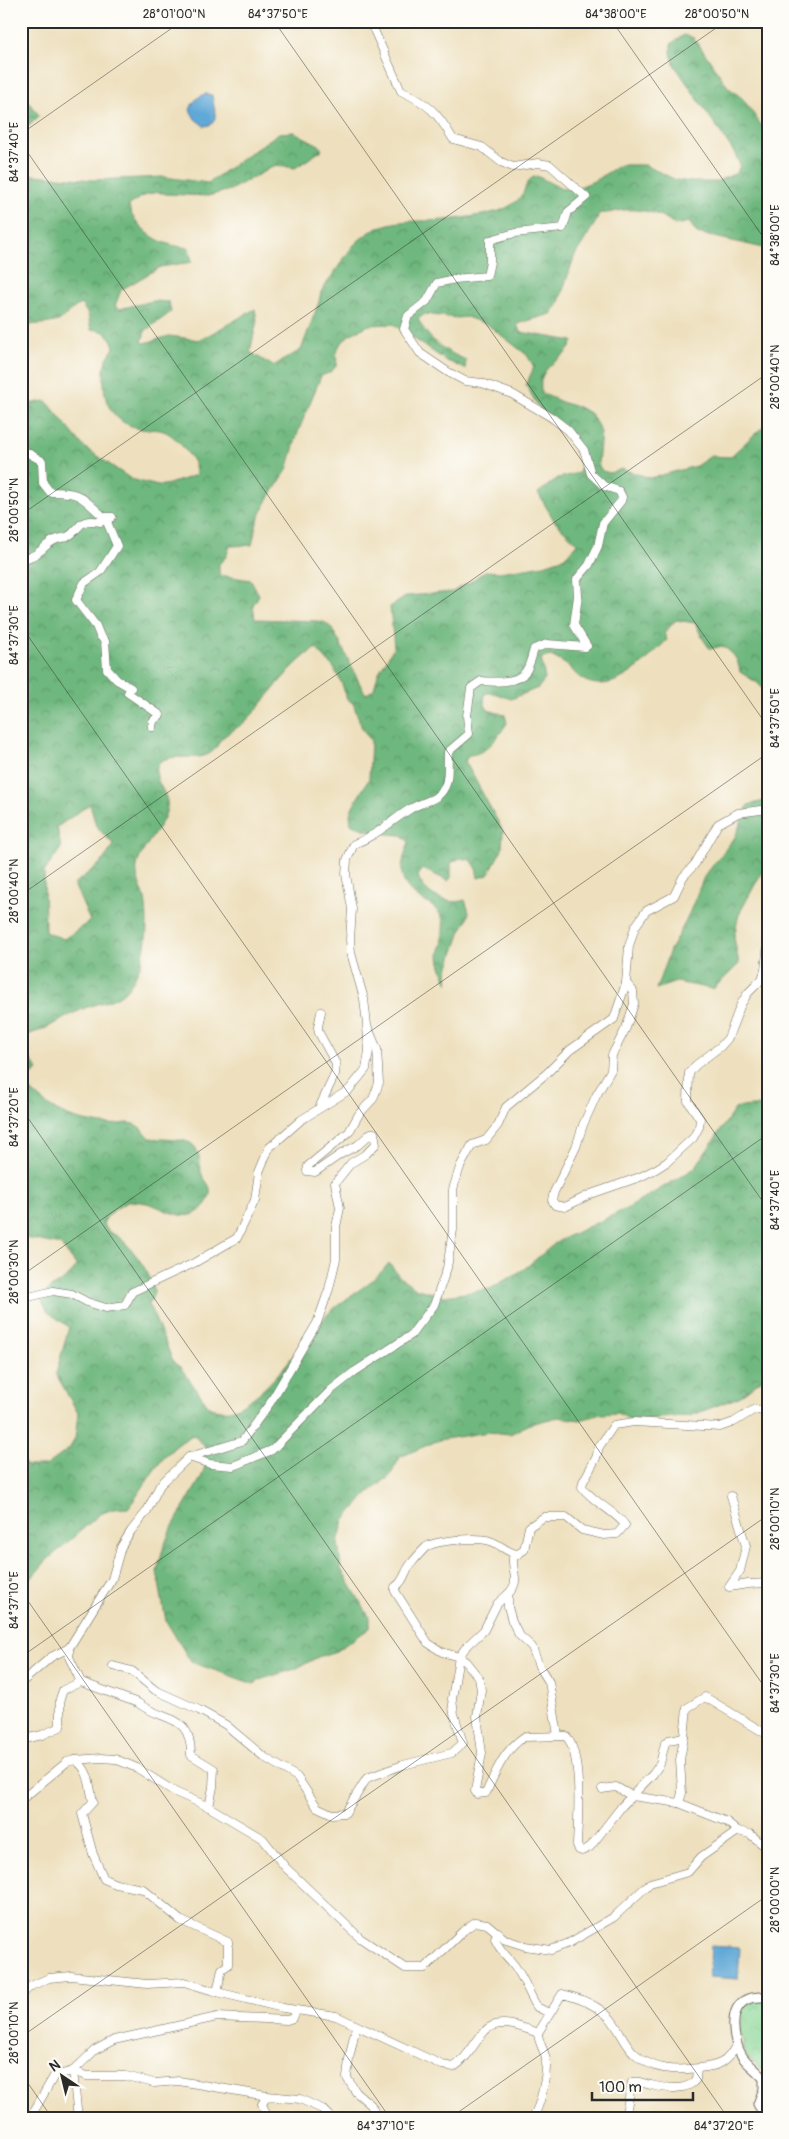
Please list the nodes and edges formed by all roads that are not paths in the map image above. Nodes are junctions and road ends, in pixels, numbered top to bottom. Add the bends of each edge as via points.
1 (370, 21) edge
2 (21, 449) edge
3 (104, 517) junction
4 (21, 561) edge
5 (152, 727) dead end
6 (768, 809) edge
7 (768, 943) edge
8 (626, 983) junction
9 (321, 1012) dead end
10 (366, 1024) junction
11 (318, 1109) junction
12 (21, 1299) edge
13 (768, 1413) edge
14 (189, 1457) junction
15 (730, 1496) dead end
16 (518, 1554) junction
17 (768, 1583) edge
18 (508, 1594) junction
19 (68, 1648) junction
20 (459, 1657) junction
21 (113, 1666) dead end
22 (81, 1682) junction
23 (21, 1683) edge
24 (558, 1735) junction
25 (768, 1735) edge
26 (684, 1737) junction
27 (21, 1740) edge
28 (75, 1760) junction
29 (602, 1789) dead end
30 (632, 1796) junction
31 (21, 1800) edge
32 (679, 1803) junction
33 (209, 1807) junction
34 (738, 1831) junction
35 (768, 1849) edge
36 (498, 1932) junction
37 (217, 1992) junction
38 (21, 1995) edge
39 (768, 1997) edge
40 (296, 2010) junction
41 (549, 2013) junction
42 (356, 2026) junction
43 (538, 2034) junction
44 (736, 2045) junction
45 (728, 2060) junction
46 (747, 2062) junction
47 (697, 2069) junction
48 (73, 2071) junction
49 (267, 2096) junction
50 (768, 2116) edge
51 (30, 2118) edge
52 (78, 2118) edge
53 (268, 2118) edge
54 (332, 2118) edge
55 (377, 2118) edge
56 (532, 2118) edge
57 (625, 2118) edge

1 - 10 street via 401,91 423,101 441,118 453,140 482,147 513,167 538,162 550,165 586,197 568,212 563,228 515,233 490,240 487,276 437,283 427,301 408,316 404,328 420,353 448,372 465,381 482,383 512,394 568,430 584,450 591,474 604,486 619,491 622,497 603,523 589,566 577,579 574,625 587,646 547,644 534,649 525,673 517,678 496,683 481,681 471,688 467,716 469,734 448,752 447,778 438,797 411,808 371,838 354,844 346,874 352,909 350,939 364,999
2 - 3 street via 42,461 43,483 50,492 72,492 83,497
3 - 4 street via 101,522 78,525 73,534 56,539
3 - 5 street via 112,518 107,522 117,546 100,572 84,583 76,600 105,641 107,669 131,688 128,693 160,715
6 - 8 street via 738,813 718,824 674,896 646,911 635,927 629,946
7 - 8 street via 762,979 741,1004 728,1038 689,1073 688,1101 700,1120 693,1138 667,1162 640,1177 565,1207 555,1205 552,1200 554,1192 596,1096 611,1070 612,1055 634,1004 633,991
8 - 14 street via 614,1019 570,1050 506,1107 486,1140 472,1145 453,1189 453,1230 447,1268 434,1305 411,1335 331,1390 272,1450 233,1466 210,1464
9 - 11 street via 319,1033 336,1064 336,1074
10 - 11 street via 369,1051 366,1068 349,1090
10 - 14 street via 377,1049 379,1064 379,1082 373,1099 348,1132 308,1166 308,1171 315,1172 374,1133 376,1144 351,1163 335,1183 340,1208 336,1258 317,1323 270,1403 242,1442
11 - 12 street via 269,1148 259,1172 255,1200 237,1238 194,1263 132,1292 125,1305 106,1308 72,1294 53,1291
13 - 16 street via 754,1409 720,1427 634,1422 614,1425 599,1446 582,1487 608,1511 621,1518 625,1525 617,1534 604,1535 582,1530 566,1517 544,1517 529,1527 524,1550
14 - 19 street via 160,1486 147,1511 131,1531 121,1547 112,1579
15 - 17 street via 746,1546 740,1571 730,1587
16 - 18 street via 513,1558 514,1587
16 - 20 street via 505,1551 485,1539 432,1545 425,1548 408,1567 404,1578 395,1587 398,1598 428,1642 442,1652
18 - 20 street via 497,1604 484,1630
18 - 24 street via 512,1621 519,1635 532,1647 549,1682
19 - 22 street
19 - 23 street via 51,1657
20 - 21 street via 452,1699 463,1742 459,1748 452,1753 367,1778 345,1813 332,1814 317,1807 297,1778 264,1758 226,1725 155,1690 132,1670
20 - 24 street via 479,1678 481,1690 477,1716 482,1753 475,1790 478,1794 486,1793 508,1751 518,1741 524,1737
22 - 27 street via 63,1690 60,1727
22 - 33 street via 138,1703 184,1726 190,1736 191,1755 214,1769
24 - 30 street via 566,1736 571,1742 575,1756 579,1850 582,1852 590,1847
25 - 26 street via 705,1697 687,1708
26 - 30 street via 665,1743 660,1764
26 - 32 street
28 - 31 street via 67,1762
28 - 33 street via 114,1759
28 - 37 street via 88,1773 93,1802 82,1814 104,1878 116,1884 143,1889 180,1920 228,1942 228,1966 222,1969
29 - 30 street via 616,1787
30 - 32 street
32 - 34 street via 727,1822
33 - 36 street via 263,1839 285,1867 360,1938 405,1968 425,1968 475,1922 487,1924
34 - 35 street via 750,1834
34 - 36 street via 701,1857 688,1872 650,1883 614,1917 563,1945 551,1950 525,1946 506,1940
36 - 41 street via 495,1939 498,1947 514,1965 537,2007
37 - 38 street via 184,1982 147,1984 71,1976 49,1978 31,1986
37 - 40 street
39 - 44 main road via 749,1998 740,2006 734,2020
40 - 42 street via 336,2016
40 - 48 street via 293,2018 287,2020 217,2017 114,2040 95,2050
41 - 43 street
41 - 47 street via 562,1994 583,1999 610,2018 634,2053 656,2067 684,2071
42 - 43 street via 442,2065 454,2067 464,2060 485,2030 493,2025 515,2025
42 - 55 street via 347,2078 356,2092 371,2105
43 - 56 street via 546,2061 543,2087
44 - 45 street
44 - 46 main road
45 - 46 street
45 - 47 street
46 - 50 main road via 764,2079 758,2104
47 - 57 street via 696,2079 688,2086 668,2088 636,2080 632,2082
48 - 49 street via 87,2076 126,2076 154,2083 179,2081
48 - 51 street via 54,2076
48 - 52 street
49 - 53 street via 262,2104
49 - 54 street via 300,2099 322,2109

